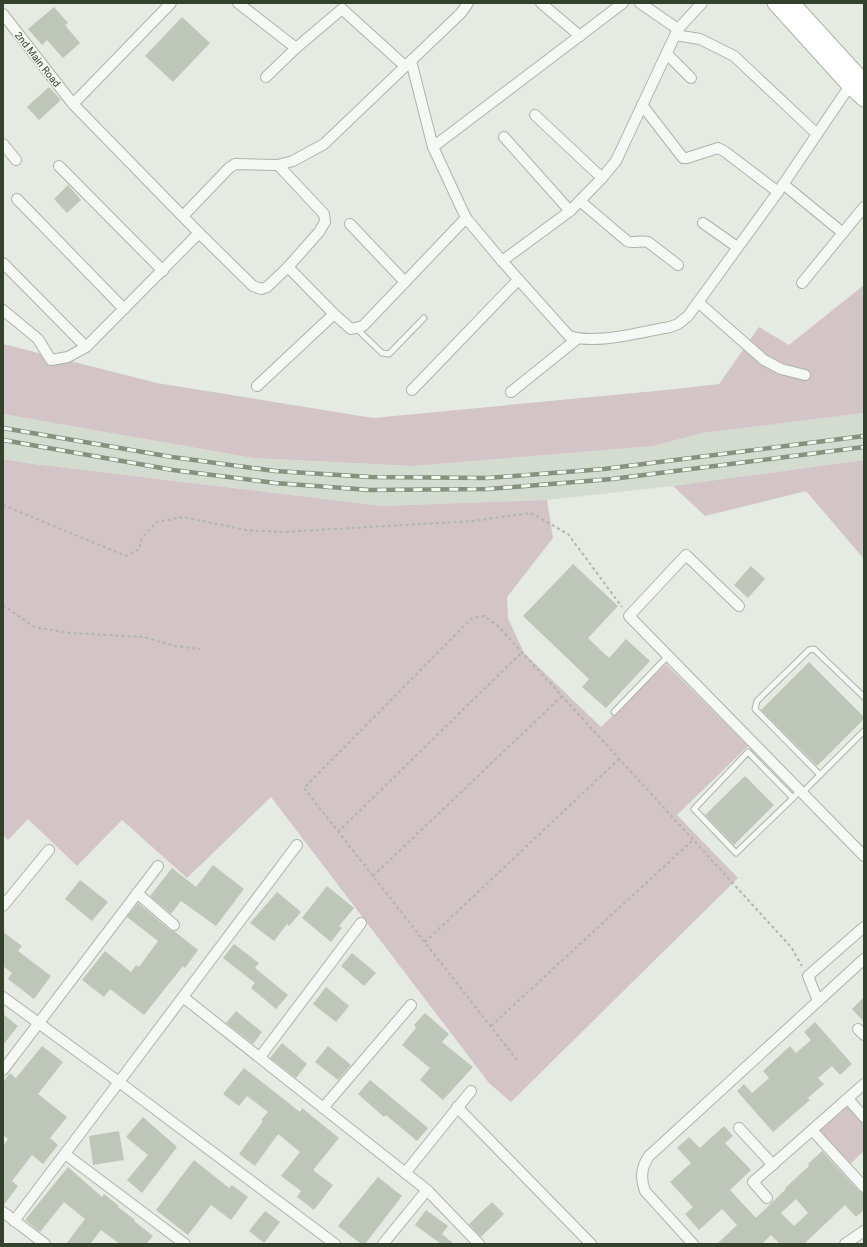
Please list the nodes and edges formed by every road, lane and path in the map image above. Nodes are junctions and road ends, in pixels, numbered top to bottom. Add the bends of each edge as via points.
1 (171, 3) edge
2 (238, 3) edge
3 (468, 3) edge
4 (541, 3) edge
5 (624, 3) edge
6 (640, 3) edge
7 (702, 3) edge
8 (775, 3) edge
9 (795, 4) edge
10 (340, 5) edge
11 (3, 14) edge
12 (677, 32) junction
13 (580, 36) junction
14 (296, 48) junction
15 (666, 54) junction
16 (408, 63) junction
17 (266, 77) dead end
18 (692, 78) dead end
19 (857, 81) edge
20 (864, 99) edge
21 (73, 104) junction
22 (642, 105) junction
23 (536, 115) dead end
24 (817, 134) junction
25 (504, 137) dead end
26 (3, 144) edge
27 (434, 147) junction
28 (16, 160) dead end
29 (278, 165) junction
30 (59, 166) dead end
31 (602, 178) junction
32 (780, 188) junction
33 (17, 198) dead end
34 (580, 201) junction
35 (864, 207) edge
36 (570, 211) junction
37 (183, 216) junction
38 (466, 218) junction
39 (704, 223) dead end
40 (350, 224) dead end
41 (199, 233) junction
42 (843, 233) junction
43 (737, 247) junction
44 (502, 261) junction
45 (3, 263) edge
46 (678, 265) dead end
47 (288, 267) junction
48 (163, 271) junction
49 (518, 280) junction
50 (405, 282) junction
51 (802, 283) dead end
52 (698, 302) junction
53 (124, 309) junction
54 (3, 310) edge
55 (334, 314) junction
56 (424, 318) dead end
57 (357, 329) junction
58 (577, 339) junction
59 (86, 347) junction
60 (805, 375) dead end
61 (257, 386) dead end
62 (412, 390) dead end
63 (511, 392) dead end
64 (3, 506) edge
65 (3, 605) edge
66 (739, 606) dead end
67 (629, 616) junction
68 (200, 649) dead end
69 (522, 652) junction
70 (668, 656) junction
71 (562, 696) junction
72 (864, 697) edge
73 (614, 712) dead end
74 (864, 731) edge
75 (619, 759) junction
76 (820, 775) junction
77 (798, 794) junction
78 (338, 832) junction
79 (693, 840) junction
80 (297, 845) dead end
81 (49, 850) dead end
82 (864, 856) edge
83 (158, 866) dead end
84 (373, 876) junction
85 (137, 893) junction
86 (3, 906) edge
87 (362, 923) dead end
88 (174, 925) dead end
89 (864, 927) edge
90 (424, 942) junction
91 (864, 959) edge
92 (808, 976) junction
93 (3, 997) edge
94 (183, 997) junction
95 (818, 1000) junction
96 (411, 1005) dead end
97 (38, 1023) junction
98 (490, 1026) junction
99 (260, 1058) junction
100 (517, 1060) dead end
101 (3, 1070) edge
102 (119, 1082) junction
103 (864, 1084) edge
104 (471, 1091) dead end
105 (848, 1099) junction
106 (457, 1107) junction
107 (323, 1108) junction
108 (864, 1117) edge
109 (739, 1128) dead end
110 (812, 1130) junction
111 (65, 1154) junction
112 (773, 1165) junction
113 (405, 1173) junction
114 (864, 1187) edge
115 (427, 1190) junction
116 (767, 1198) dead end
117 (3, 1212) edge
118 (14, 1220) junction
119 (864, 1231) edge
120 (45, 1244) edge
121 (185, 1244) edge
122 (335, 1244) edge
123 (383, 1244) edge
124 (479, 1244) edge
125 (591, 1244) edge
126 (693, 1244) edge
127 (845, 1244) edge

1 - 21 street
2 - 14 street
3 - 16 street via 461,13
4 - 13 street
5 - 13 street
6 - 12 street
7 - 12 street
8 - 19 main road
9 - 19 main road
10 - 14 street
10 - 16 street
11 - 21 street, 2nd Main Road
12 - 15 street
12 - 24 street via 700,39 734,56
13 - 27 street
14 - 17 street
15 - 18 street
15 - 22 street
16 - 27 street
16 - 29 street via 324,144 293,161
19 - 20 main road
19 - 24 street
21 - 37 street, 2nd Main Road
22 - 31 street via 616,161
22 - 32 street via 683,158 718,148
23 - 31 street
24 - 32 street
25 - 36 street
26 - 28 street
27 - 38 street
29 - 37 street via 236,164 229,168
29 - 47 street via 324,214 325,222
30 - 48 street
31 - 34 street
32 - 42 street
32 - 43 street
33 - 53 street
34 - 36 street
34 - 46 street via 630,243 648,242
35 - 42 street
36 - 44 street
37 - 41 street
38 - 44 street
38 - 50 street
39 - 43 street
40 - 50 street
41 - 47 street via 254,286 261,289 267,287
41 - 48 street
42 - 51 street
43 - 52 street
44 - 49 street
45 - 59 street
47 - 55 street
48 - 53 street
49 - 58 street via 568,336
49 - 62 street
50 - 57 street via 363,326
52 - 58 street via 688,316 670,327 594,340
52 - 60 street via 764,360 781,369
53 - 59 street
54 - 59 street via 38,339 50,360 68,358
55 - 57 street via 351,329
55 - 61 street
56 - 57 lane via 388,354 382,353
58 - 63 street
64 - 67 path via 126,556 139,549 142,538 157,522 183,517 246,530 282,532 473,521 531,512 568,534
65 - 68 path via 34,627 70,633 143,638
66 - 67 street via 686,555
67 - 70 street
69 - 71 path
69 - 78 path
69 - 78 path via 498,626 484,616 472,618 304,788
70 - 73 lane
70 - 77 street
71 - 75 path
71 - 84 path
72 - 76 lane via 814,649 809,650 757,701 755,709
74 - 76 lane
75 - 79 path
75 - 90 path
76 - 77 lane
77 - 77 lane via 736,853 694,809 748,752
77 - 82 street
78 - 84 path
79 - 92 path via 791,947
79 - 98 path
80 - 94 street
81 - 86 street
83 - 85 street
84 - 90 path
85 - 88 street
85 - 97 street
87 - 99 street
89 - 92 street
90 - 98 path
91 - 95 street
92 - 95 street
93 - 97 street
94 - 99 street
94 - 102 street
95 - 126 street via 645,1162 642,1174 645,1191
96 - 107 street
97 - 101 street
97 - 102 street
98 - 100 path
99 - 107 street
102 - 111 street
102 - 122 street
103 - 105 street
104 - 106 street
105 - 108 street
105 - 110 street
106 - 113 street
106 - 125 street
107 - 113 street
109 - 112 street
110 - 112 street
110 - 114 street
111 - 118 street
111 - 121 street
112 - 116 street via 753,1182
113 - 115 street
115 - 123 street
115 - 124 street
117 - 118 street
118 - 120 street
119 - 127 street

